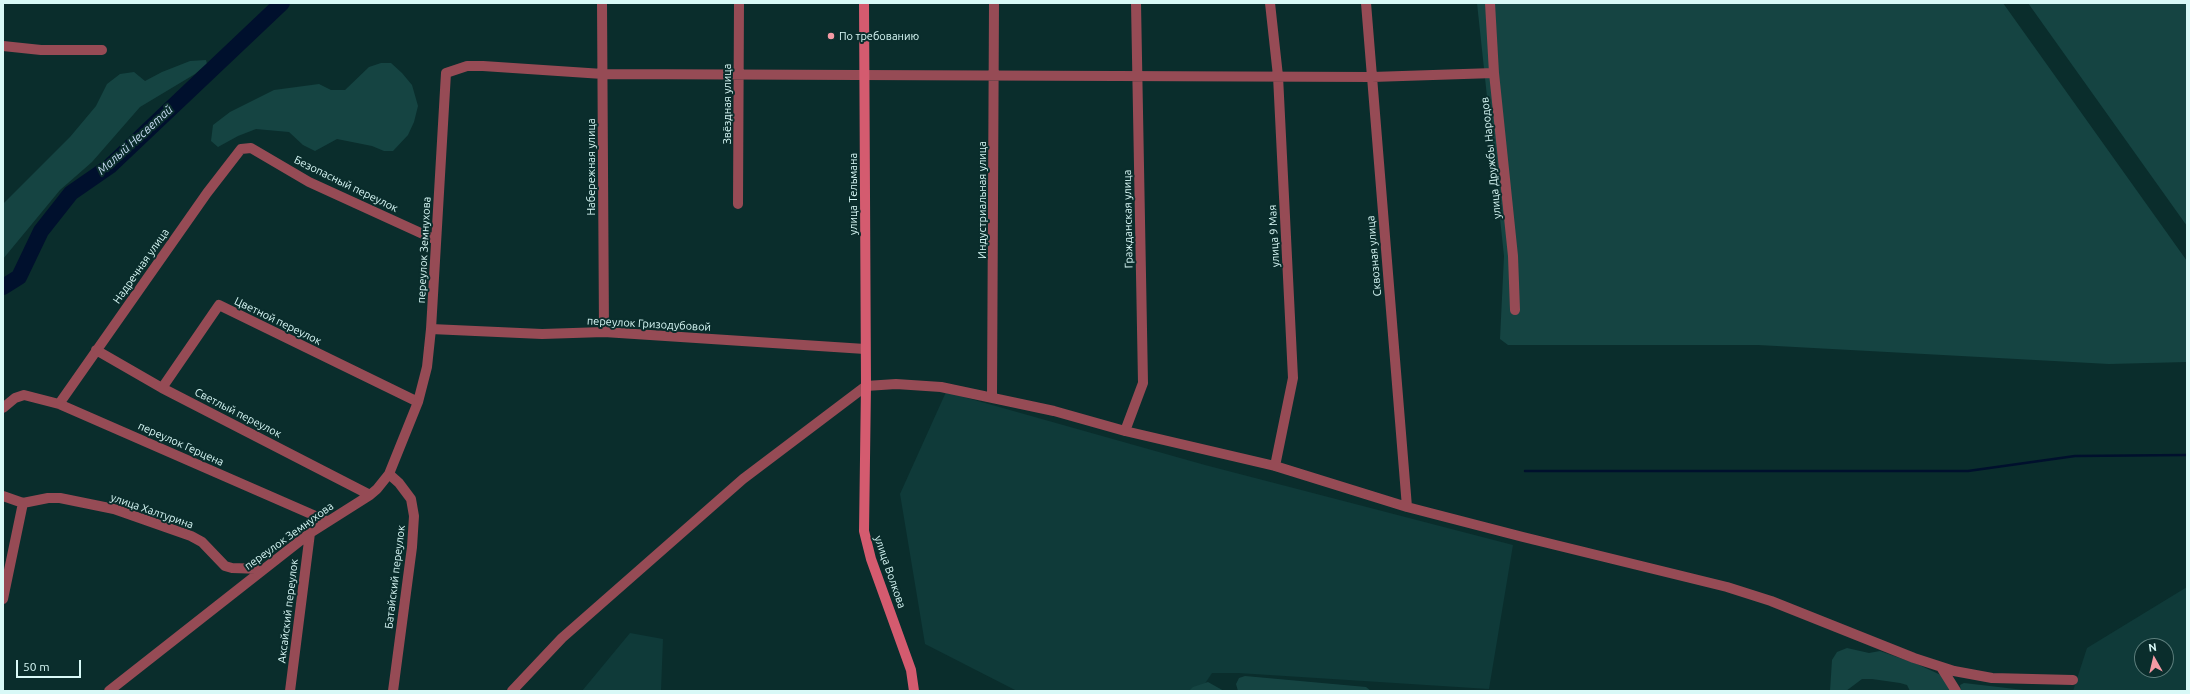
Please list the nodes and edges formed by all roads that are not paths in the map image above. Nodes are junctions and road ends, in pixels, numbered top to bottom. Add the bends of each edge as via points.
1 (602, 3) edge
2 (739, 3) edge
3 (864, 3) edge
4 (994, 3) edge
5 (1136, 3) edge
6 (1270, 3) edge
7 (1366, 3) edge
8 (1490, 3) edge
9 (3, 46) edge
10 (102, 50) dead end
11 (1494, 73) junction
12 (603, 74) junction
13 (739, 74) junction
14 (864, 75) junction
15 (994, 75) junction
16 (1136, 76) junction
17 (1278, 76) junction
18 (1372, 77) junction
19 (247, 148) joint
20 (738, 204) dead end
21 (436, 240) junction
22 (1515, 310) dead end
23 (431, 329) junction
24 (604, 332) junction
25 (865, 349) junction
26 (96, 350) junction
27 (866, 386) junction
28 (162, 388) junction
29 (992, 397) junction
30 (418, 402) junction
31 (59, 404) junction
32 (3, 408) edge
33 (1125, 430) junction
34 (1275, 466) junction
35 (389, 474) junction
36 (370, 495) junction
37 (3, 496) edge
38 (23, 503) junction
39 (1407, 507) junction
40 (327, 521) junction
41 (310, 533) junction
42 (263, 568) junction
43 (3, 599) edge
44 (1941, 667) junction
45 (2073, 680) dead end
46 (109, 691) edge
47 (290, 691) edge
48 (393, 691) edge
49 (512, 691) edge
50 (914, 691) edge
51 (1956, 691) edge

1 - 12 street, Набережная улица
2 - 13 street, Звёздная улица
3 - 14 street, улица Тельмана
4 - 15 street, Индустриальная улица
5 - 16 street, Гражданская улица
6 - 17 street, улица 9 Мая
7 - 18 street, Сквозная улица
8 - 11 street, улица Дружбы Народов
9 - 10 street via 41,50
11 - 18 street
11 - 22 street, улица Дружбы Народов via 1513,256
12 - 13 street
12 - 21 street, переулок Земнухова via 483,66 466,66 446,73
12 - 24 street, Набережная улица
13 - 14 street
13 - 20 street, Звёздная улица
14 - 15 street
14 - 25 street, улица Тельмана
15 - 16 street
15 - 29 street, Индустриальная улица
16 - 17 street
16 - 33 street, Гражданская улица via 1144,383
17 - 18 street
17 - 34 street, улица 9 Мая via 1293,378
18 - 39 street, Сквозная улица
19 - 21 street, Безопасный переулок via 308,182
19 - 26 street, Надречная улица via 237,153 207,193
21 - 23 street, переулок Земнухова
23 - 24 street, переулок Гризодубовой via 542,334
23 - 30 street, переулок Земнухова via 427,367
24 - 25 street, переулок Гризодубовой
25 - 27 street, улица Тельмана
26 - 28 street, Светлый переулок
26 - 31 street, Надречная улица
27 - 29 street via 896,384 941,387
27 - 49 street via 744,480 562,638
27 - 50 street, улица Волкова via 864,531 871,559 909,663
28 - 30 street, Цветной переулок via 219,305
28 - 36 street, Светлый переулок
29 - 33 street
30 - 35 street, переулок Земнухова
31 - 32 street, переулок Герцена via 24,395 15,398
31 - 40 street, переулок Герцена
33 - 34 street
34 - 39 street
35 - 36 street, переулок Земнухова
35 - 48 street, Батайский переулок via 411,499 414,516
36 - 40 street, переулок Земнухова
37 - 38 street
38 - 42 street, улица Халтурина via 60,498 114,509 191,536 202,542 225,566
38 - 43 street
39 - 44 street via 1727,587 1813,616
40 - 41 street, переулок Земнухова
41 - 42 street, переулок Земнухова
41 - 47 street, Аксайский переулок
42 - 46 street, переулок Земнухова
44 - 45 street via 1992,678
44 - 51 street

